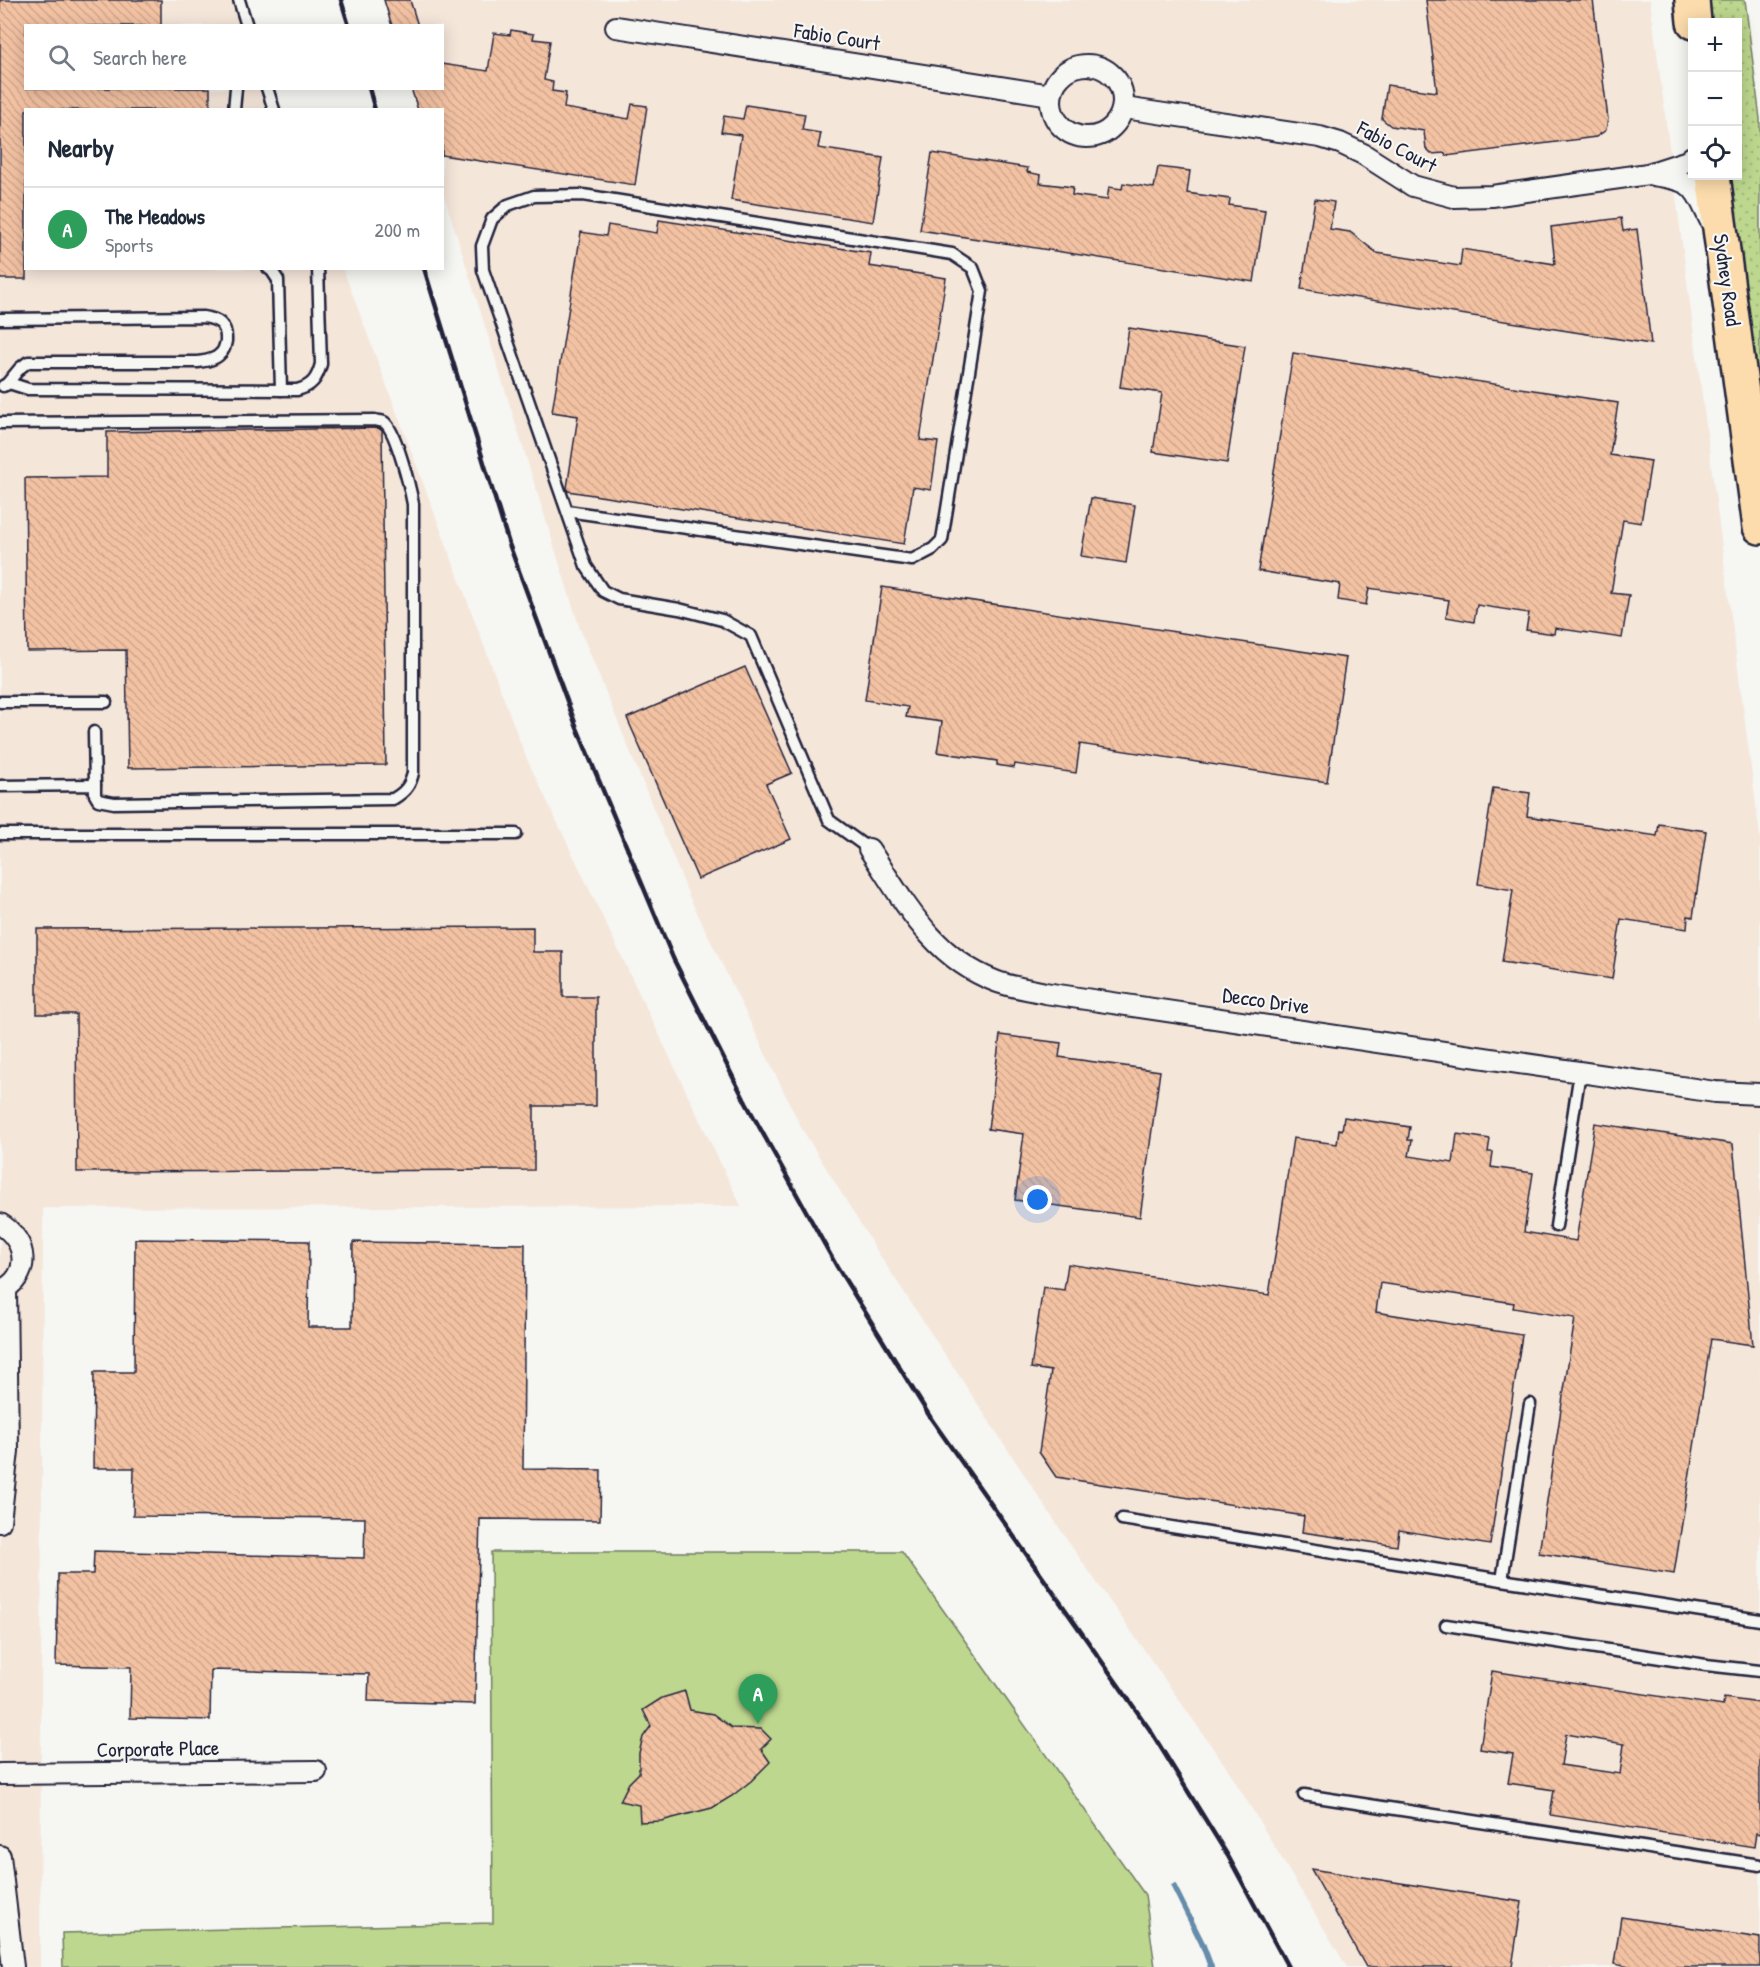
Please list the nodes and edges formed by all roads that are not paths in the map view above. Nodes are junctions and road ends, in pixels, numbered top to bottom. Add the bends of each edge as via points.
1 (239, 0) edge
2 (1692, 0) edge
3 (1694, 18) edge
4 (246, 24) edge
5 (616, 27) dead end
6 (236, 90) edge
7 (268, 90) edge
8 (1051, 95) junction
9 (234, 108) edge
10 (273, 108) edge
11 (1124, 108) junction
12 (1688, 161) edge
13 (1648, 174) junction
14 (1714, 180) edge
15 (1723, 249) junction
16 (271, 270) edge
17 (318, 270) edge
18 (0, 318) edge
19 (3, 386) edge
20 (281, 390) junction
21 (0, 423) edge
22 (567, 511) junction
23 (1760, 527) edge
24 (0, 702) edge
25 (106, 702) dead end
26 (94, 732) dead end
27 (95, 785) junction
28 (0, 786) edge
29 (0, 834) edge
30 (516, 834) dead end
31 (869, 849) joint
32 (1580, 1072) junction
33 (1715, 1092) junction
34 (1760, 1094) edge
35 (1760, 1106) edge
36 (0, 1224) edge
37 (1556, 1226) dead end
38 (3, 1290) edge
39 (1530, 1404) dead end
40 (1122, 1518) dead end
41 (0, 1522) edge
42 (1502, 1580) junction
43 (1760, 1620) edge
44 (1446, 1625) dead end
45 (1760, 1671) edge
46 (316, 1771) dead end
47 (0, 1774) edge
48 (1304, 1795) dead end
49 (0, 1856) edge
50 (1760, 1865) edge
51 (13, 1967) edge

1 - 4 lane
2 - 3 highway
5 - 8 street, Fabio Court
6 - 9 lane
7 - 10 lane
8 - 11 street via 1056,120 1075,136 1100,136 1119,120
8 - 11 street via 1055,84 1071,68 1094,65 1114,76 1124,97
11 - 13 street, Fabio Court via 1320,137 1364,154 1413,186 1454,197 1492,196
12 - 13 street, Fabio Court
13 - 15 street, Fabio Court via 1678,178 1689,184
14 - 15 highway, Sydney Road
15 - 23 highway, Sydney Road
16 - 20 lane via 278,280
17 - 20 lane via 318,377 309,387
18 - 19 lane via 203,316 215,319 226,333 221,354 198,363 28,362
19 - 20 lane via 9,383 28,389
21 - 27 lane via 375,420 391,430 410,485 413,773 403,794 393,799 114,803 98,800
22 - 22 lane via 912,560 933,549 942,540 982,291 973,268 952,254 583,195 534,196 508,205 492,219 482,246 483,270
22 - 31 lane via 586,566 603,591 619,599 722,620 752,636 829,820
24 - 25 lane
26 - 27 lane
27 - 28 lane
29 - 30 lane
31 - 32 street, Decco Drive via 927,934 953,958 995,981 1045,993
32 - 33 street, Decco Drive
32 - 37 lane
33 - 34 street, Decco Drive
33 - 35 street, Decco Drive
36 - 38 street via 17,1239 23,1260 15,1281
38 - 41 street via 8,1451
39 - 42 lane
40 - 42 lane
42 - 43 lane
44 - 45 lane
46 - 47 street, Corporate Place
48 - 50 lane
49 - 51 street

